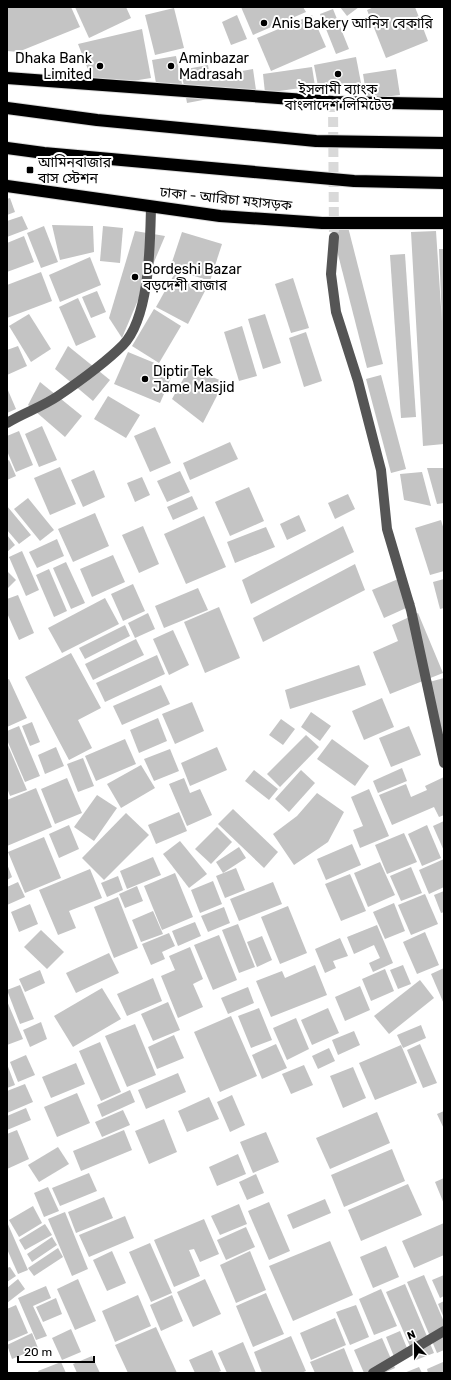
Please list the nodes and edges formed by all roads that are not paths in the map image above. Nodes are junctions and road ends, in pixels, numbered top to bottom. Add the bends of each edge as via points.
1 (7, 78) edge
2 (444, 104) edge
3 (7, 108) edge
4 (444, 143) edge
5 (7, 148) edge
6 (444, 183) edge
7 (7, 186) edge
8 (151, 207) junction
9 (444, 223) edge
10 (334, 237) tunnel mouth
11 (7, 423) edge
12 (444, 763) edge
13 (444, 1331) edge
14 (373, 1373) edge

1 - 2 highway
3 - 4 highway via 97,120 316,141
5 - 6 highway via 354,181
7 - 8 highway, ঢাকা - আরিচা মহাসড়ক
8 - 9 highway, ঢাকা - আরিচা মহাসড়ক via 220,216 322,223
8 - 11 street via 150,253 145,290 136,325 124,344 58,396
10 - 12 street via 331,274 336,312 358,381 381,470 387,529 411,610
13 - 14 street

